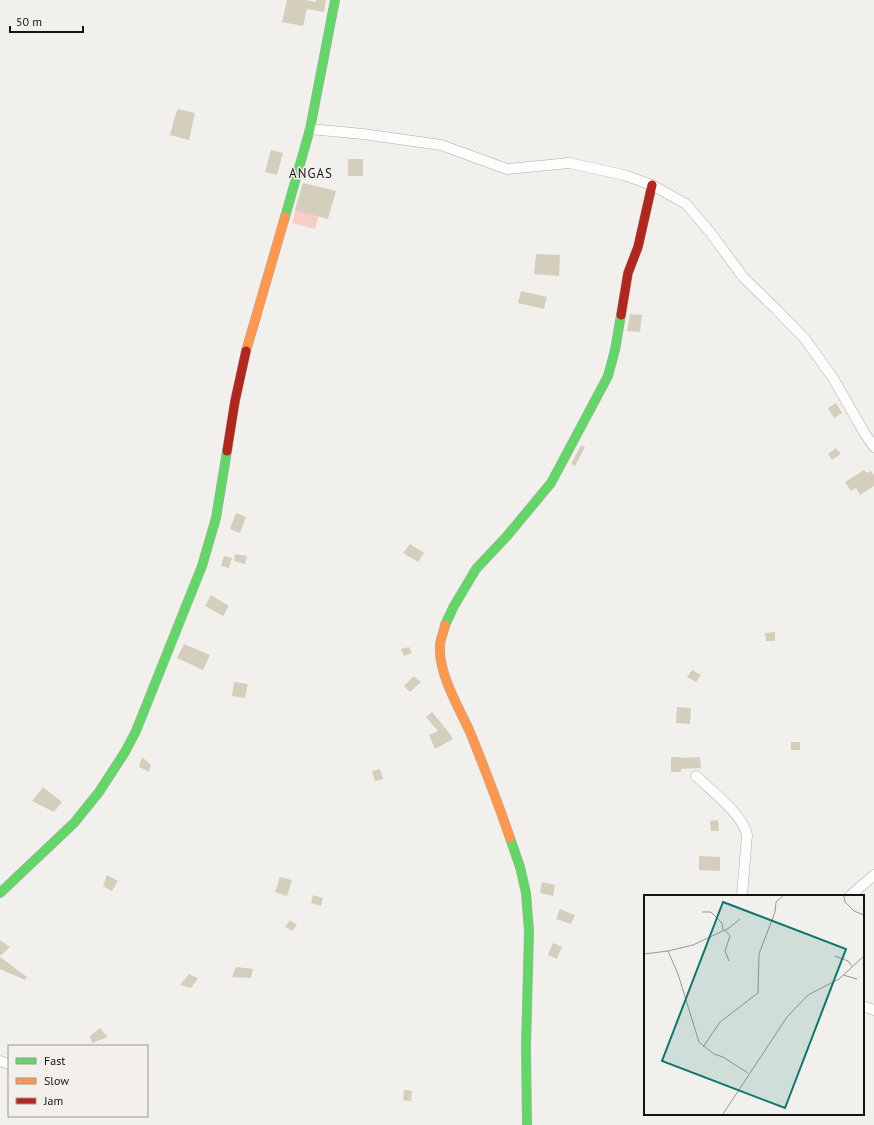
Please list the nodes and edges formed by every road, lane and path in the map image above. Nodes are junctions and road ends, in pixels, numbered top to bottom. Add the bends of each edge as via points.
1 (335, 0) edge
2 (310, 129) junction
3 (652, 185) junction
4 (874, 446) edge
5 (696, 776) dead end
6 (874, 875) edge
7 (0, 893) edge
8 (742, 895) edge
9 (851, 895) edge
10 (864, 1006) edge
11 (874, 1010) edge
12 (527, 1125) edge

1 - 2 street
2 - 3 street via 441,145 507,169 569,163 624,175
2 - 7 street via 245,355 216,518 202,566 167,656 136,731 99,792 74,823
3 - 4 street via 686,204 743,277 804,339 833,378
3 - 12 street via 638,247 628,273 608,376 550,483 476,569 464,588 446,623 440,646 442,664 450,689 495,795 520,867 526,893 529,931
5 - 8 street via 737,816 745,828 747,835
6 - 9 street
10 - 11 street

